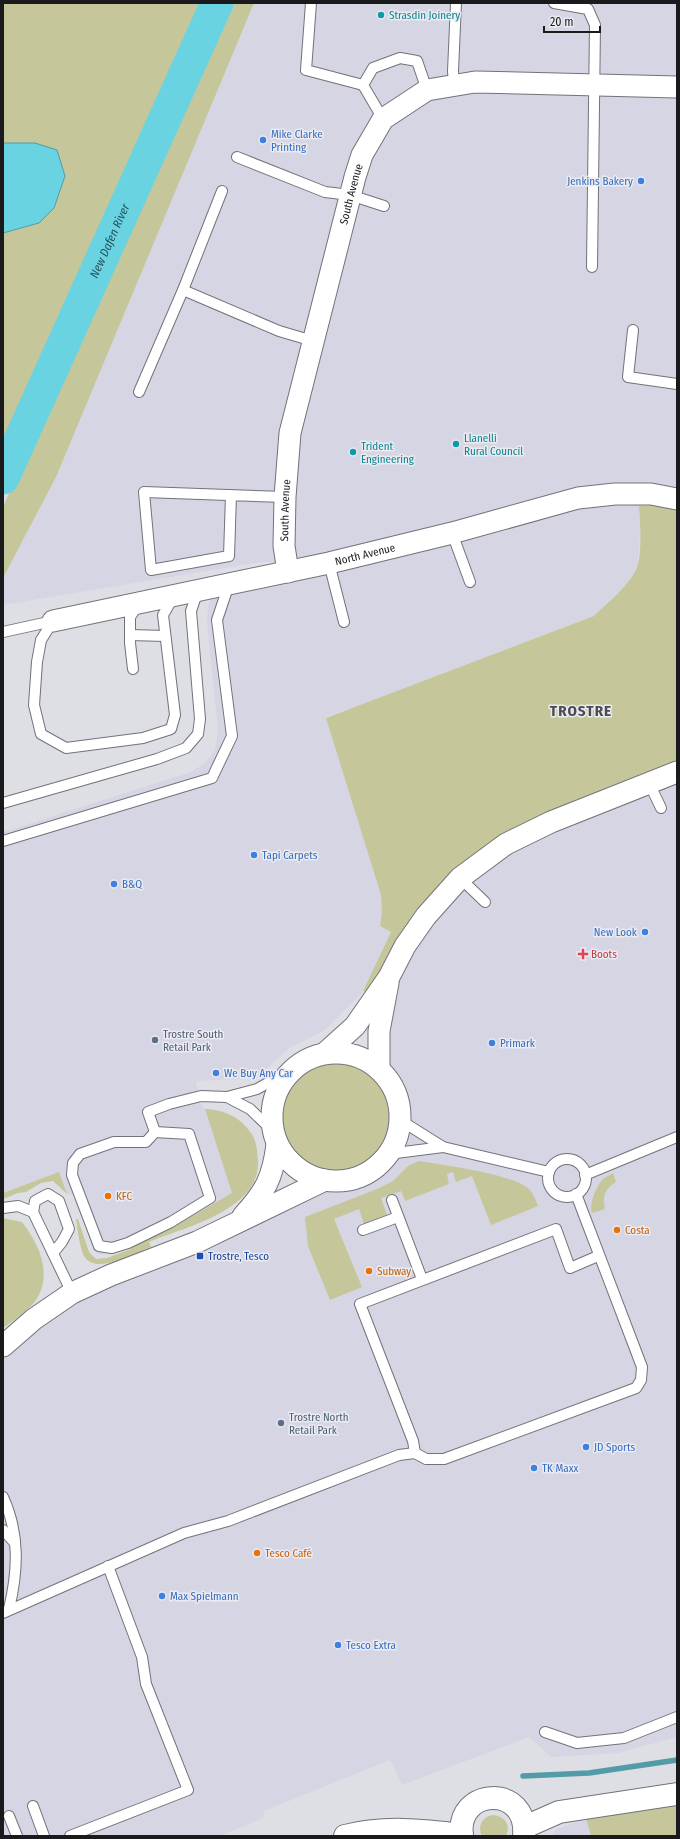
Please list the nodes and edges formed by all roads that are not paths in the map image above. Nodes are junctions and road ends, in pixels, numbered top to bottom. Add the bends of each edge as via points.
1 (311, 3) edge
2 (456, 3) edge
3 (554, 3) edge
4 (454, 84) junction
5 (363, 85) junction
6 (594, 85) junction
7 (677, 87) edge
8 (427, 90) junction
9 (383, 119) junction
10 (237, 157) dead end
11 (222, 191) dead end
12 (350, 195) junction
13 (384, 206) dead end
14 (592, 267) dead end
15 (183, 290) junction
16 (633, 330) dead end
17 (313, 341) junction
18 (677, 384) edge
19 (139, 392) dead end
20 (231, 496) junction
21 (285, 497) junction
22 (677, 499) edge
23 (452, 533) junction
24 (329, 563) junction
25 (288, 572) junction
26 (470, 582) dead end
27 (229, 584) junction
28 (202, 590) junction
29 (174, 596) junction
30 (139, 603) junction
31 (53, 621) junction
32 (344, 622) dead end
33 (3, 632) edge
34 (130, 635) junction
35 (166, 636) junction
36 (133, 669) dead end
37 (677, 772) edge
38 (650, 783) junction
39 (3, 803) edge
40 (661, 808) dead end
41 (3, 841) edge
42 (460, 878) junction
43 (485, 902) dead end
44 (389, 977) junction
45 (325, 1053) junction
46 (379, 1068) junction
47 (291, 1070) junction
48 (227, 1097) junction
49 (400, 1120) junction
50 (155, 1132) junction
51 (275, 1137) junction
52 (677, 1137) edge
53 (443, 1146) junction
54 (388, 1154) junction
55 (549, 1172) junction
56 (585, 1175) junction
57 (325, 1180) junction
58 (576, 1194) junction
59 (392, 1200) dead end
60 (3, 1208) edge
61 (33, 1212) junction
62 (398, 1217) junction
63 (236, 1224) junction
64 (363, 1230) dead end
65 (53, 1252) junction
66 (598, 1256) junction
67 (422, 1279) junction
68 (72, 1293) junction
69 (3, 1346) edge
70 (415, 1453) junction
71 (3, 1497) edge
72 (3, 1530) edge
73 (15, 1543) junction
74 (108, 1566) junction
75 (5, 1609) edge
76 (677, 1717) edge
77 (545, 1732) dead end
78 (677, 1794) edge
79 (33, 1806) dead end
80 (9, 1816) dead end
81 (524, 1832) edge
82 (17, 1836) edge
83 (44, 1836) edge
84 (70, 1836) edge
85 (345, 1836) edge
86 (462, 1836) edge

1 - 5 lane via 306,70
2 - 4 lane
3 - 6 lane via 588,9 595,25
4 - 6 street, South Avenue via 475,82
4 - 8 street, South Avenue
5 - 8 lane via 373,68 400,58 417,60
5 - 9 lane
6 - 7 street, South Avenue
6 - 14 lane
8 - 9 street, South Avenue
9 - 12 street, South Avenue via 362,155
10 - 12 lane via 325,192
11 - 15 lane
12 - 13 lane
12 - 17 street, South Avenue
15 - 17 lane via 279,331
15 - 19 lane
16 - 18 lane via 628,377
17 - 21 street, South Avenue via 290,433
20 - 20 lane via 229,556 151,570 144,492
20 - 21 lane
21 - 25 street, South Avenue via 284,546
22 - 23 street, North Avenue via 651,494 578,498
23 - 24 street, North Avenue
23 - 26 lane
24 - 25 street, North Avenue
24 - 32 lane
25 - 27 street, North Avenue
27 - 28 street, North Avenue
27 - 41 lane via 217,620 232,736 212,778
28 - 29 street, North Avenue
28 - 39 lane via 195,599 191,611 200,719 198,734 186,748 145,763
29 - 30 street, North Avenue
29 - 35 lane via 163,615
30 - 31 street, North Avenue
30 - 34 lane via 130,616
31 - 33 lane
31 - 35 lane via 41,640 34,705 41,734 66,748 143,738 170,729 175,715
34 - 35 lane
34 - 36 lane
37 - 38 street
38 - 40 lane
38 - 42 street via 551,822 512,841
42 - 43 lane
42 - 44 street via 426,916 405,946
44 - 45 street via 355,1026
44 - 46 street via 379,1031
45 - 46 street via 344,1052 362,1058
45 - 47 street via 307,1059
46 - 49 street via 391,1083 398,1101
47 - 48 lane via 257,1088
47 - 51 street via 280,1084 273,1102 271,1116
48 - 50 lane via 201,1096 148,1112
48 - 51 lane via 250,1108
49 - 53 lane
49 - 54 street via 396,1139
50 - 50 lane via 188,1134 210,1198 171,1222 128,1243 112,1248 99,1246 72,1175 73,1163 80,1154 114,1142 146,1142
51 - 57 street via 285,1156 295,1167
51 - 63 street via 272,1174 261,1196
52 - 56 lane
53 - 54 lane
53 - 55 lane
54 - 57 street via 375,1168 359,1176 342,1181
55 - 56 lane via 556,1162 568,1159 579,1164
55 - 58 lane via 548,1179 553,1190 563,1196
56 - 58 lane via 584,1186
57 - 63 street
58 - 66 lane
59 - 62 lane
60 - 61 lane via 18,1206
61 - 65 lane
61 - 65 lane via 35,1201 48,1194 59,1201 69,1229
62 - 64 lane
62 - 67 lane
63 - 68 street
65 - 68 lane
66 - 67 lane via 570,1268 556,1229
66 - 70 lane via 642,1367 641,1380 636,1388 444,1459 426,1459
67 - 70 lane via 360,1304 413,1441
68 - 69 street via 34,1319
70 - 74 lane via 398,1455 228,1521 184,1533
71 - 73 lane via 14,1527
72 - 73 lane
73 - 75 lane via 15,1584
74 - 75 lane
74 - 84 lane via 142,1657 146,1684 188,1790
76 - 77 lane via 624,1738 577,1743
78 - 81 main road via 559,1812
79 - 83 lane
80 - 82 lane
81 - 86 main road via 520,1812 509,1801 489,1798 470,1807 464,1816
85 - 86 main road via 361,1832 415,1829

